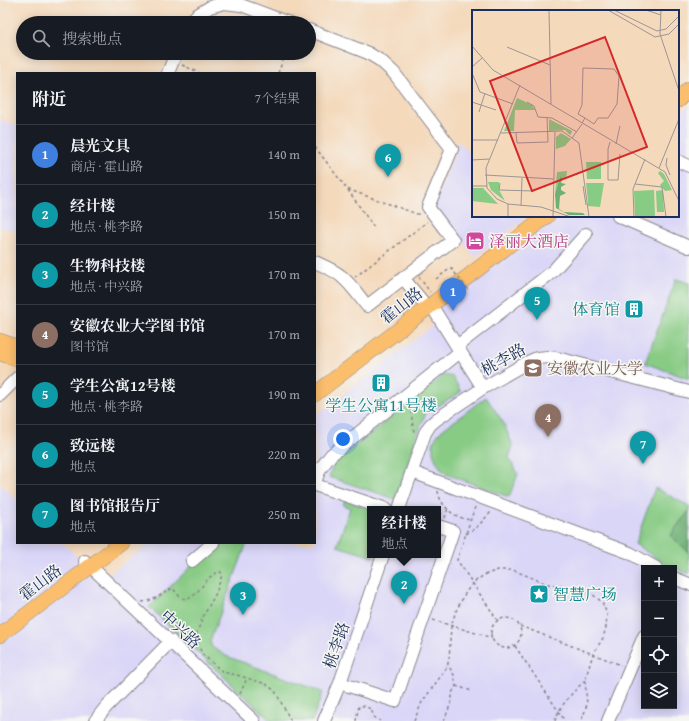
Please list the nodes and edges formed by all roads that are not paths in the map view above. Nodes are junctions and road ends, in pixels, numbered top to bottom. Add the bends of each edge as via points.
1 (196, 16) edge
2 (272, 16) edge
3 (316, 33) edge
4 (689, 89) edge
5 (679, 99) edge
6 (689, 99) edge
7 (679, 109) edge
8 (679, 161) edge
9 (689, 166) edge
10 (536, 217) edge
11 (546, 217) edge
12 (620, 217) edge
13 (586, 234) dead end
14 (689, 247) edge
15 (316, 262) edge
16 (408, 274) junction
17 (429, 301) junction
18 (0, 341) edge
19 (16, 347) edge
20 (459, 349) junction
21 (0, 353) edge
22 (16, 359) edge
23 (16, 379) edge
24 (316, 383) edge
25 (483, 388) junction
26 (689, 392) edge
27 (316, 393) edge
28 (0, 395) edge
29 (412, 472) junction
30 (316, 480) edge
31 (316, 483) edge
32 (378, 506) edge
33 (400, 506) edge
34 (441, 527) edge
35 (107, 544) edge
36 (119, 544) edge
37 (212, 544) edge
38 (382, 558) edge
39 (192, 560) dead end
40 (88, 564) junction
41 (651, 565) edge
42 (677, 579) edge
43 (689, 584) edge
44 (0, 626) edge
45 (0, 635) edge
46 (644, 637) edge
47 (171, 641) junction
48 (340, 683) junction
49 (95, 721) edge
50 (254, 721) edge
51 (324, 721) edge
52 (608, 721) edge

1 - 2 street via 210,7 224,3 241,4
3 - 16 street via 368,52 381,61 394,73 452,149 428,207 453,240
4 - 5 main road
6 - 7 main road
8 - 9 street
10 - 17 main road, 霍山路
11 - 17 main road, 霍山路
12 - 14 street
13 - 20 street via 552,272
15 - 16 street via 348,282 367,306
16 - 17 street
17 - 20 street
17 - 24 main road, 霍山路
17 - 27 main road, 霍山路
18 - 19 main road
20 - 25 street
20 - 30 street via 331,455 320,469
21 - 22 main road
23 - 28 street
25 - 26 street, 桃李路 via 528,362 548,357
25 - 29 street, 桃李路 via 430,425
29 - 33 street, 桃李路
29 - 41 street via 630,553
31 - 32 street
34 - 48 street via 453,531 394,701
35 - 40 main road, 霍山路
36 - 40 main road, 霍山路
37 - 39 street
38 - 48 street, 桃李路
40 - 44 main road, 霍山路
40 - 45 main road, 霍山路
40 - 47 street, 中兴路
42 - 43 street
46 - 52 street
47 - 49 street
47 - 50 street, 中兴路
48 - 51 street, 桃李路

